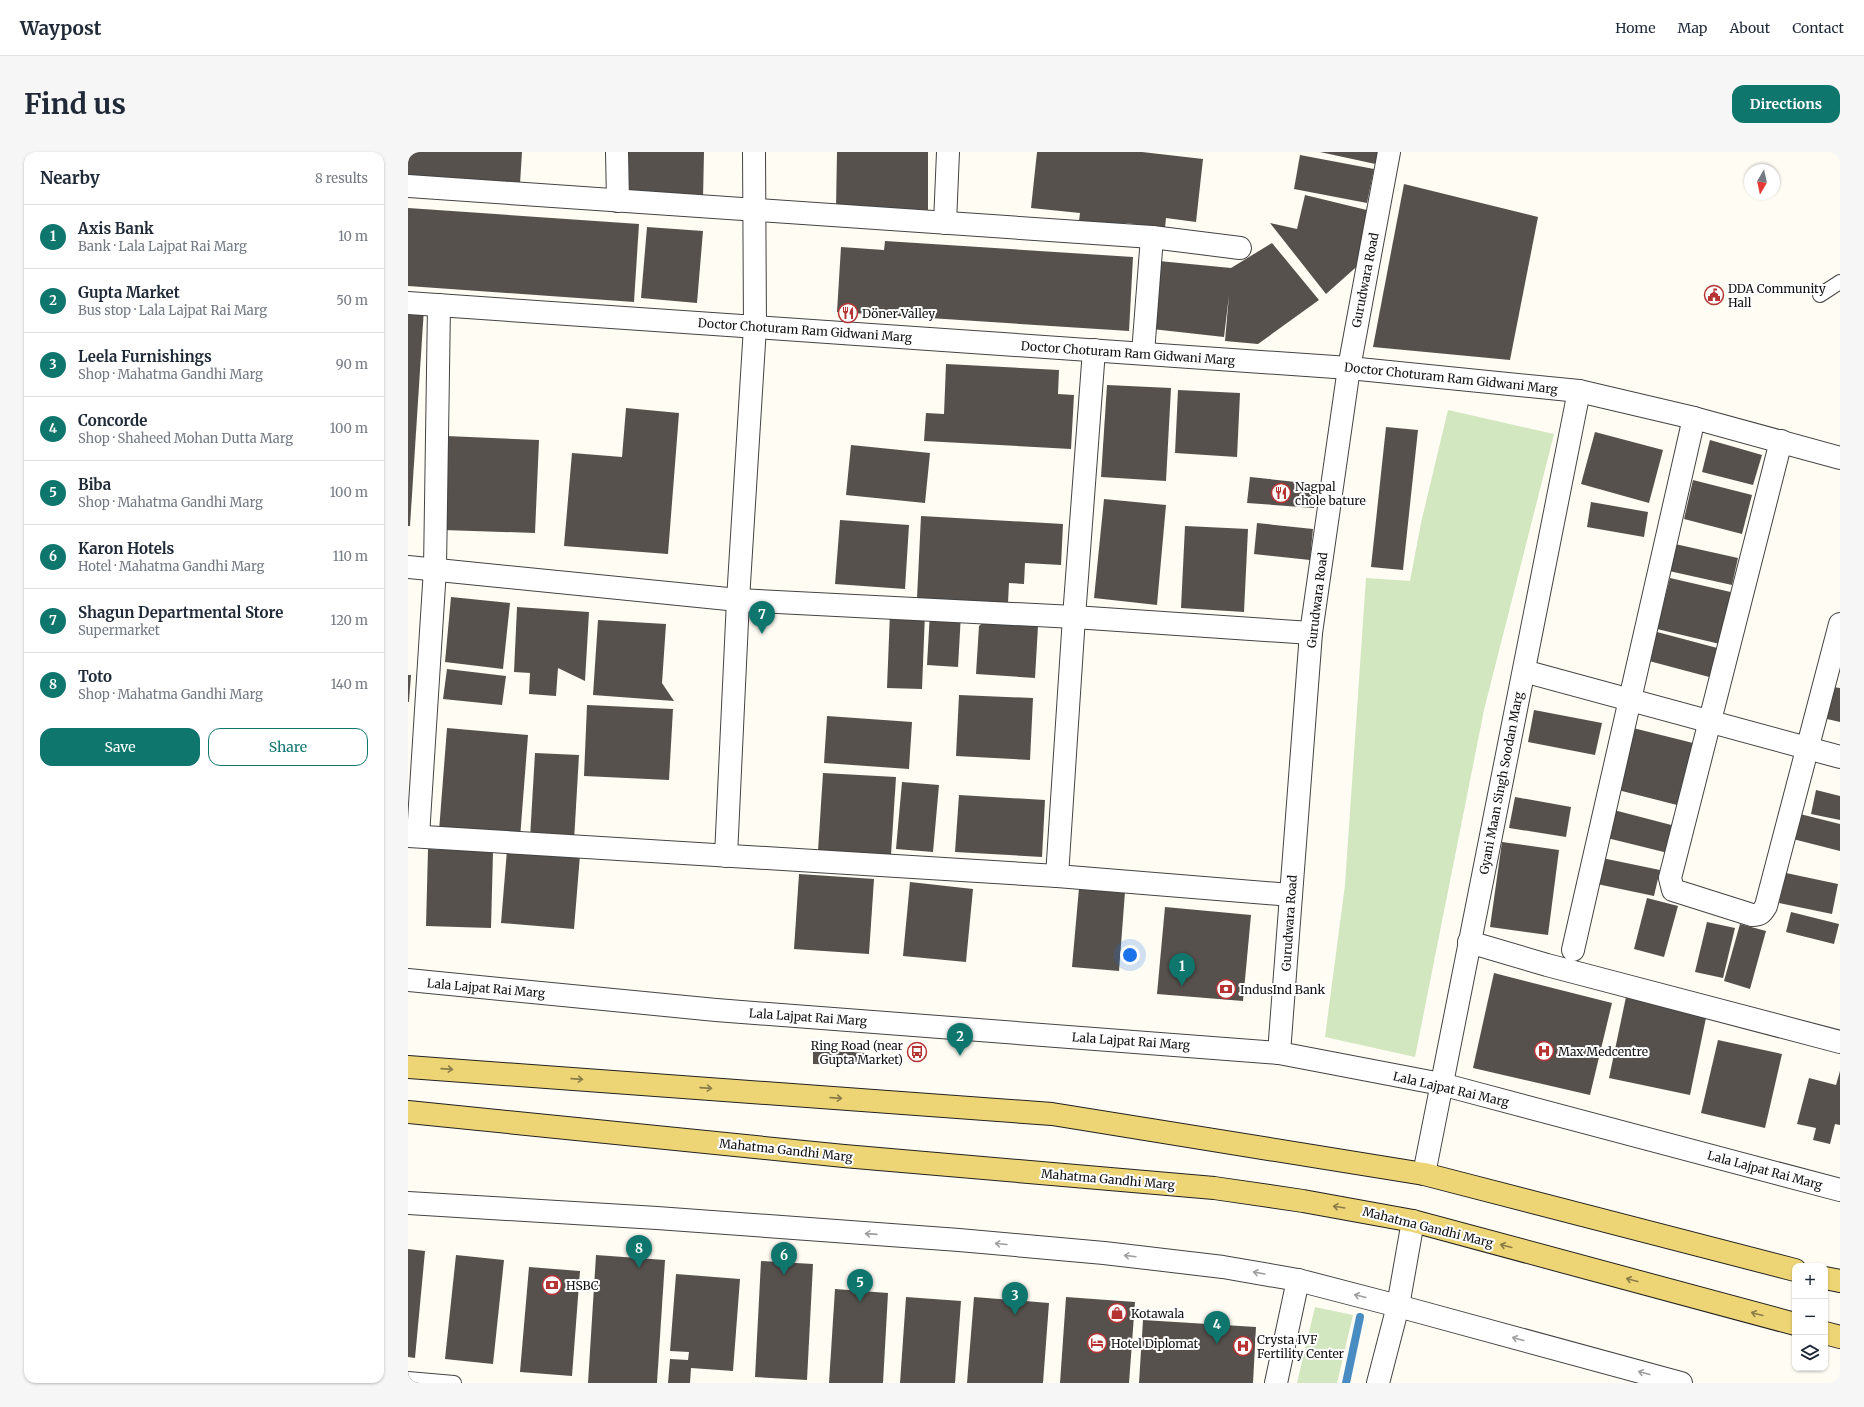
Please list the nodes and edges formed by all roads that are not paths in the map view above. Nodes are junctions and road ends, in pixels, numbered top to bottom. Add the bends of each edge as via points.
1 (617, 152) edge
2 (754, 152) edge
3 (948, 152) edge
4 (1389, 152) edge
5 (408, 186) edge
6 (618, 201) junction
7 (755, 210) junction
8 (945, 223) junction
9 (1152, 237) junction
10 (1240, 248) dead end
11 (1840, 282) edge
12 (1820, 295) dead end
13 (408, 303) edge
14 (439, 305) junction
15 (755, 327) junction
16 (1094, 350) junction
17 (1143, 353) junction
18 (1349, 368) junction
19 (1579, 392) junction
20 (1694, 418) junction
21 (1781, 441) junction
22 (1840, 458) edge
23 (408, 567) edge
24 (435, 569) junction
25 (738, 600) junction
26 (1074, 617) junction
27 (1840, 624) edge
28 (1311, 633) junction
29 (1524, 671) junction
30 (1630, 699) junction
31 (1709, 721) junction
32 (1808, 748) junction
33 (1840, 756) edge
34 (413, 836) edge
35 (726, 856) junction
36 (1057, 876) junction
37 (1291, 895) junction
38 (1469, 942) junction
39 (1573, 950) dead end
40 (408, 980) edge
41 (1840, 1042) edge
42 (1279, 1053) junction
43 (408, 1066) edge
44 (1441, 1084) junction
45 (408, 1112) edge
46 (1424, 1174) junction
47 (1840, 1190) edge
48 (408, 1203) edge
49 (1413, 1221) junction
50 (1792, 1269) edge
51 (1828, 1279) edge
52 (1298, 1280) junction
53 (1840, 1282) edge
54 (1398, 1306) junction
55 (1792, 1323) edge
56 (1828, 1334) edge
57 (1840, 1337) edge
58 (408, 1379) edge
59 (454, 1383) edge
60 (1276, 1383) edge
61 (1378, 1383) edge
62 (1681, 1383) edge

1 - 6 street
2 - 7 street
3 - 8 street
4 - 18 street, Gurudwara Road
5 - 6 street
6 - 7 street
7 - 8 street
7 - 15 street
8 - 9 street
9 - 10 street
9 - 17 street
11 - 12 lane
13 - 14 street, Doctor Choturam Ram Gidwani Marg
14 - 15 street, Doctor Choturam Ram Gidwani Marg
14 - 24 street
15 - 16 street, Doctor Choturam Ram Gidwani Marg
15 - 25 street
16 - 17 street, Doctor Choturam Ram Gidwani Marg
16 - 26 street
17 - 18 street, Doctor Choturam Ram Gidwani Marg
18 - 19 street, Doctor Choturam Ram Gidwani Marg
18 - 28 street, Gurudwara Road
19 - 20 street, Doctor Choturam Ram Gidwani Marg
19 - 29 street, Gyani Maan Singh Soodan Marg
20 - 21 street, Doctor Choturam Ram Gidwani Marg
20 - 30 street
21 - 22 street, Doctor Choturam Ram Gidwani Marg
21 - 31 street
23 - 24 street
24 - 25 street
24 - 34 street
25 - 26 street
25 - 35 street
26 - 28 street
26 - 36 street
27 - 32 street
28 - 37 street, Gurudwara Road
29 - 30 street
29 - 38 street, Gyani Maan Singh Soodan Marg
30 - 31 street
30 - 39 street
31 - 32 street
31 - 32 street via 1670,885 1673,890 1680,893 1752,915 1759,915 1766,906
32 - 33 street
34 - 35 street
35 - 36 street
36 - 37 street
37 - 42 street, Gurudwara Road
38 - 41 street
38 - 44 street, Gyani Maan Singh Soodan Marg
40 - 42 street, Lala Lajpat Rai Marg via 716,1010
42 - 44 street, Lala Lajpat Rai Marg
43 -> 46 main road via 1052,1114
44 - 46 street, Gyani Maan Singh Soodan Marg
44 - 47 street, Lala Lajpat Rai Marg
49 -> 45 main road, Mahatma Gandhi Marg via 1311,1202 1214,1188 844,1156
46 - 50 main road
52 -> 48 street via 1223,1267 990,1243
49 - 54 street
55 -> 49 main road, Mahatma Gandhi Marg
51 - 53 main road
54 -> 52 street
52 - 60 street
54 - 61 street
62 -> 54 street
56 - 57 main road
58 - 59 lane

